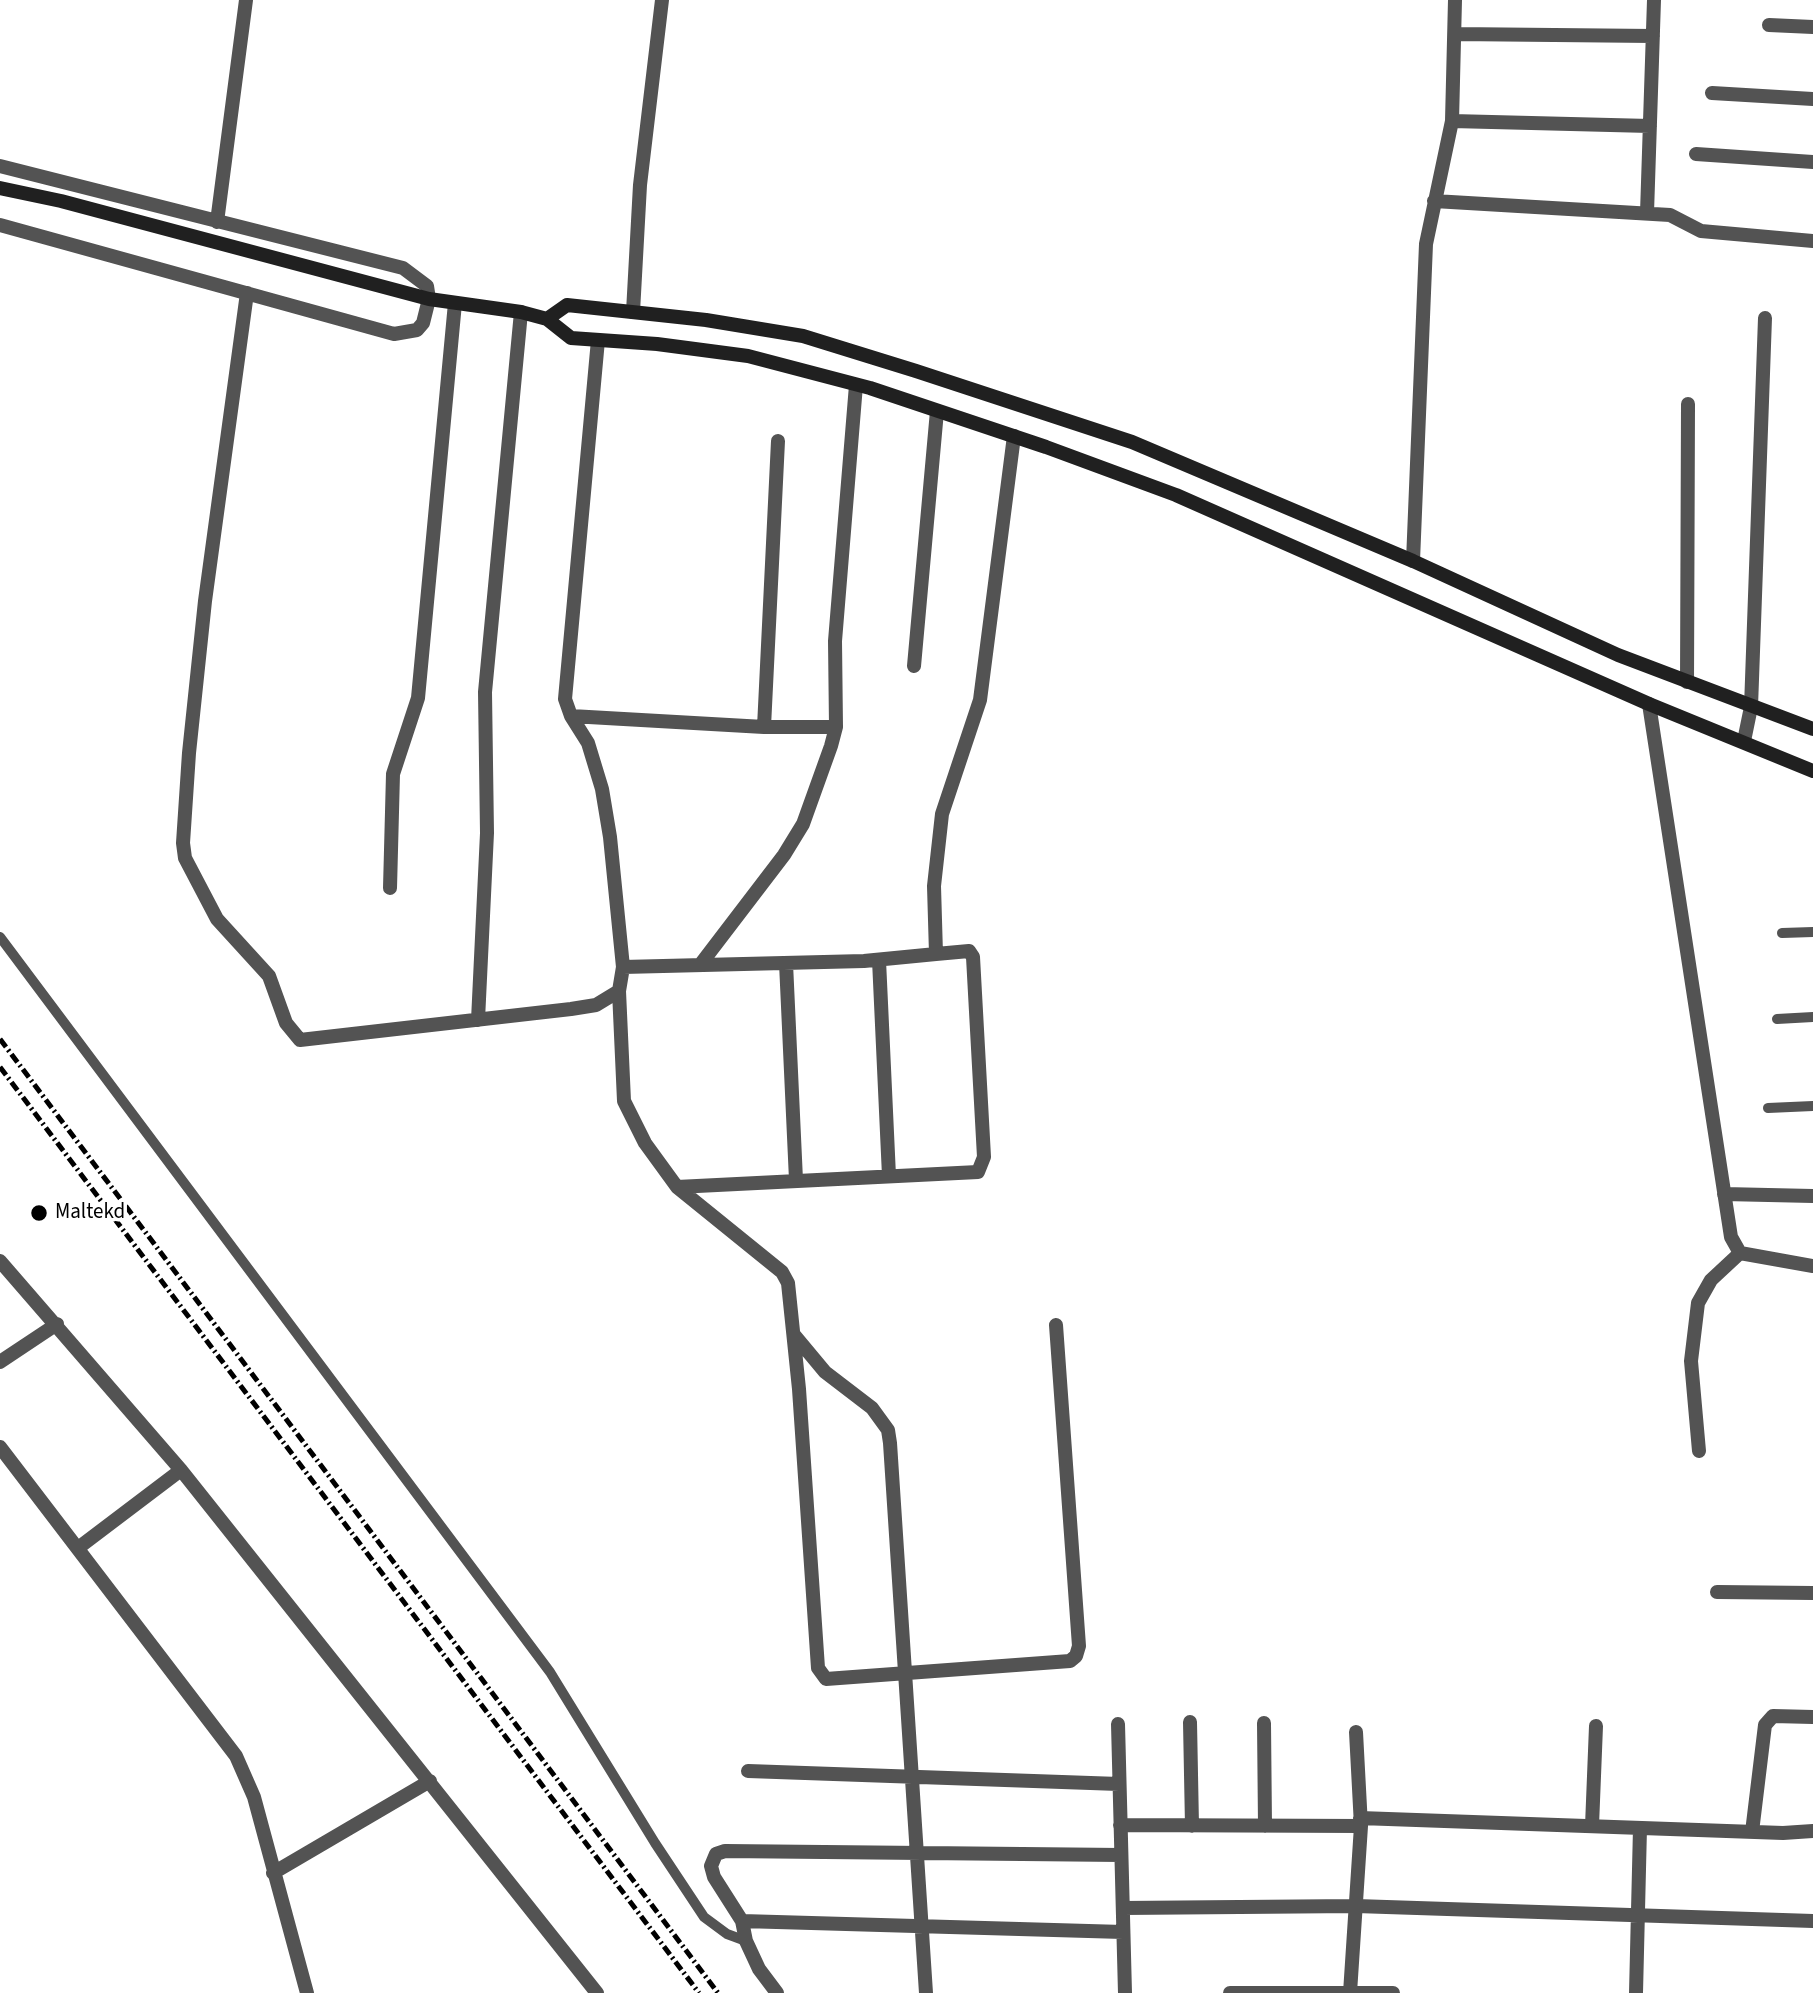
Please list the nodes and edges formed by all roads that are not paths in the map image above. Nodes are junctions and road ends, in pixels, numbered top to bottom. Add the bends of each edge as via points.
1 (246, 0) edge
2 (662, 0) edge
3 (1455, 0) edge
4 (1654, 0) edge
5 (1769, 25) dead end
6 (1813, 27) edge
7 (1455, 34) junction
8 (1653, 36) junction
9 (1712, 93) dead end
10 (1813, 99) edge
11 (1452, 121) junction
12 (1650, 126) junction
13 (1696, 154) dead end
14 (1813, 163) edge
15 (0, 166) edge
16 (0, 188) edge
17 (1434, 201) junction
18 (1647, 213) junction
19 (217, 222) junction
20 (0, 225) edge
21 (1813, 242) edge
22 (247, 293) junction
23 (429, 299) junction
24 (455, 303) junction
25 (633, 312) junction
26 (521, 313) junction
27 (1765, 318) dead end
28 (547, 319) junction
29 (598, 340) junction
30 (856, 384) junction
31 (1688, 404) dead end
32 (937, 411) junction
33 (1014, 436) junction
34 (778, 441) dead end
35 (1413, 561) junction
36 (914, 666) dead end
37 (1687, 682) junction
38 (1649, 704) junction
39 (1751, 707) junction
40 (571, 716) junction
41 (764, 726) junction
42 (836, 727) junction
43 (1813, 729) edge
44 (1744, 741) junction
45 (1813, 771) edge
46 (390, 888) dead end
47 (1813, 932) edge
48 (1782, 933) dead end
49 (0, 937) edge
50 (936, 954) junction
51 (879, 960) junction
52 (786, 962) junction
53 (700, 965) junction
54 (623, 967) junction
55 (619, 991) junction
56 (1813, 1017) edge
57 (1777, 1019) dead end
58 (478, 1020) junction
59 (1813, 1106) edge
60 (1768, 1108) dead end
61 (889, 1176) junction
62 (796, 1180) junction
63 (677, 1187) junction
64 (1724, 1195) junction
65 (1813, 1196) edge
66 (1740, 1253) junction
67 (0, 1261) edge
68 (1813, 1266) edge
69 (57, 1324) junction
70 (1056, 1325) dead end
71 (795, 1336) junction
72 (0, 1362) edge
73 (0, 1447) edge
74 (1699, 1451) dead end
75 (181, 1469) junction
76 (78, 1548) junction
77 (1717, 1592) dead end
78 (1813, 1593) edge
79 (906, 1675) junction
80 (1813, 1717) edge
81 (1190, 1722) dead end
82 (1264, 1723) dead end
83 (1118, 1724) dead end
84 (1596, 1727) dead end
85 (1356, 1732) dead end
86 (748, 1771) dead end
87 (913, 1777) junction
88 (430, 1781) junction
89 (1119, 1784) junction
90 (1360, 1822) junction
91 (1120, 1825) junction
92 (1192, 1826) junction
93 (1265, 1826) junction
94 (1592, 1826) junction
95 (1640, 1828) junction
96 (1813, 1831) edge
97 (1752, 1832) junction
98 (917, 1853) junction
99 (1121, 1855) junction
100 (273, 1873) junction
101 (1356, 1906) junction
102 (1122, 1908) junction
103 (1637, 1915) junction
104 (742, 1921) junction
105 (1813, 1921) edge
106 (922, 1925) junction
107 (1123, 1931) junction
108 (746, 1941) junction
109 (1350, 1992) edge
110 (307, 1993) edge
111 (597, 1993) edge
112 (777, 1993) edge
113 (926, 1993) edge
114 (1125, 1993) edge
115 (1230, 1993) edge
116 (1393, 1993) edge
117 (1636, 1993) edge

1 - 19 street
2 - 25 street via 640,184
3 - 7 street
4 - 8 street
5 - 6 street
7 - 8 street
7 - 11 street
8 - 12 street
9 - 10 street
11 - 12 street
11 - 17 street
12 - 18 street
13 - 14 street
15 - 19 street
16 - 23 main road
17 - 18 street
17 - 35 street via 1426,244
18 - 21 street via 1670,215 1701,231
19 - 23 street via 403,268 428,286
20 - 22 street
22 - 23 street via 394,334 417,330
22 - 58 street via 199,656 185,858 223,930 269,976 286,1023 300,1040
23 - 24 main road
24 - 26 main road
24 - 46 street via 418,698 393,774
25 - 28 main road via 567,305
25 - 35 main road via 803,336 916,371 1132,442
26 - 28 main road
26 - 58 street via 485,692 487,834
27 - 39 street
28 - 29 main road via 571,338
29 - 30 main road via 748,356
29 - 40 street via 565,699
30 - 32 main road
30 - 42 street via 834,652
31 - 37 street
32 - 33 main road
32 - 36 street
33 - 38 main road via 1177,495
33 - 50 street via 980,700 942,814 934,886
34 - 41 street
35 - 37 main road
37 - 39 main road
38 - 44 main road
38 - 64 street
39 - 43 main road
39 - 44 street
40 - 41 street
40 - 54 street via 588,743 602,789
41 - 42 street
42 - 53 street via 803,824
44 - 45 main road
47 - 48 lane
49 - 108 lane via 550,1672 704,1917
50 - 51 street
50 - 61 street via 969,951 973,957 982,1167 973,1173
51 - 52 street
51 - 61 street
52 - 53 street
52 - 62 street
53 - 54 street
54 - 55 street
55 - 58 street via 596,1004
55 - 63 street via 624,1101 645,1143
56 - 57 lane
59 - 60 lane
61 - 62 street
62 - 63 street
63 - 71 street via 782,1272 788,1283
64 - 65 street
64 - 66 street via 1731,1237
66 - 68 street
66 - 74 street via 1712,1280 1698,1303 1691,1360
67 - 69 street
69 - 72 street
69 - 75 street
70 - 79 street via 1079,1646 1076,1656 1070,1661
71 - 79 street via 825,1372 872,1408 888,1430
71 - 79 street via 818,1668 826,1679 836,1680
73 - 76 street
75 - 76 street
75 - 88 street
76 - 100 street via 236,1756 254,1797
77 - 78 street
79 - 87 street
80 - 97 street via 1773,1716 1765,1725
81 - 92 street
82 - 93 street
83 - 89 street
84 - 94 street
85 - 90 street
86 - 87 street
87 - 89 street
87 - 98 street
88 - 100 street
88 - 111 street
89 - 91 street
90 - 93 street
90 - 94 street
90 - 101 street
91 - 92 street
91 - 99 street
92 - 93 street
94 - 95 street
95 - 97 street
95 - 103 street
96 - 97 street
98 - 99 street
98 - 104 street via 716,1854 711,1866 715,1877
98 - 106 street
99 - 102 street
100 - 110 street
101 - 102 street
101 - 103 street
101 - 109 street
102 - 107 street
103 - 105 street
103 - 117 street
104 - 106 street
104 - 108 street
106 - 107 street
106 - 113 street
107 - 114 street
108 - 112 street
109 - 115 street
109 - 116 street

